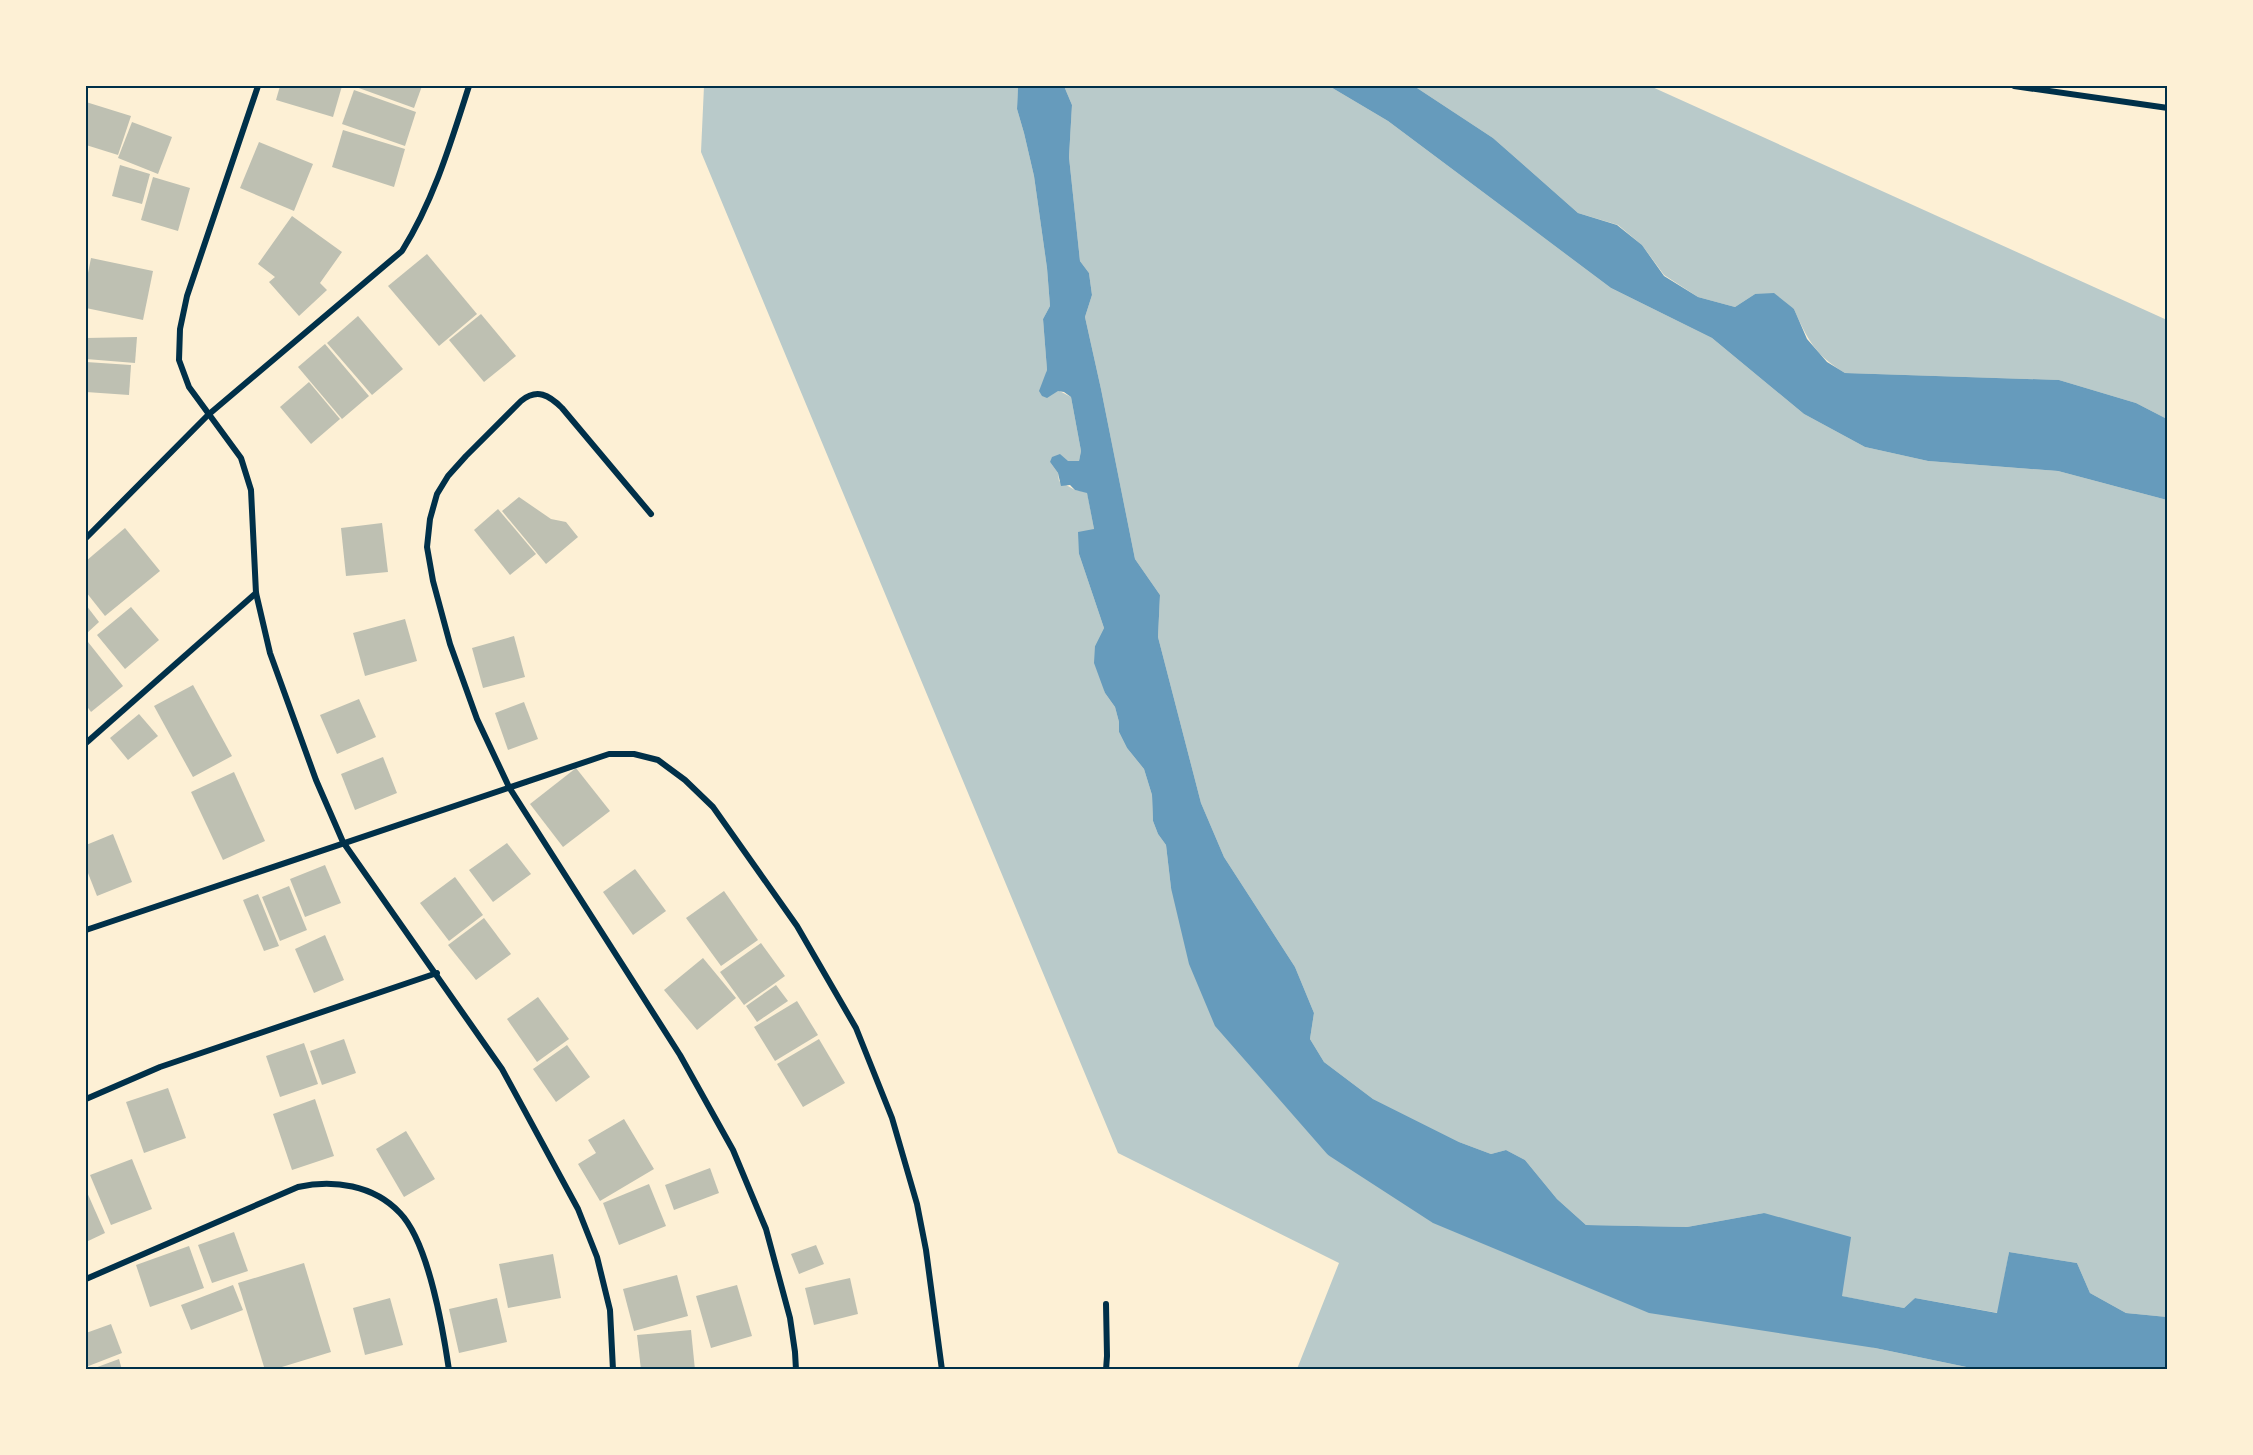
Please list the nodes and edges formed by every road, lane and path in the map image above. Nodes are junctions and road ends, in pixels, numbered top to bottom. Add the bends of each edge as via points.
1 (258, 86) edge
2 (469, 86) edge
3 (2014, 86) edge
4 (2168, 108) edge
5 (208, 415) junction
6 (651, 514) dead end
7 (86, 537) edge
8 (256, 593) junction
9 (86, 743) edge
10 (509, 786) junction
11 (343, 842) junction
12 (86, 930) edge
13 (437, 973) junction
14 (86, 1099) edge
15 (86, 1279) edge
16 (1106, 1304) dead end
17 (449, 1370) edge
18 (613, 1370) edge
19 (796, 1370) edge
20 (942, 1370) edge
21 (1106, 1370) edge

1 - 5 street via 180,329 179,360 189,387
2 - 5 street via 442,168 418,226 402,250
3 - 4 street
5 - 7 street
5 - 8 street via 241,458 251,490
6 - 10 street via 562,408 540,393 522,401 466,456 437,494 427,547 433,581 477,719
8 - 9 street
8 - 11 street via 270,653
10 - 11 street
10 - 19 street via 680,1055 733,1150 766,1229 790,1318
10 - 20 street via 609,754 634,754 658,760 713,807 797,926 856,1028 892,1118 917,1204
11 - 12 street
11 - 13 street
13 - 14 street via 160,1067
13 - 18 street via 502,1069 578,1209 597,1257 610,1310
15 - 17 street via 298,1187 319,1183 366,1190 400,1213 426,1262
16 - 21 street

